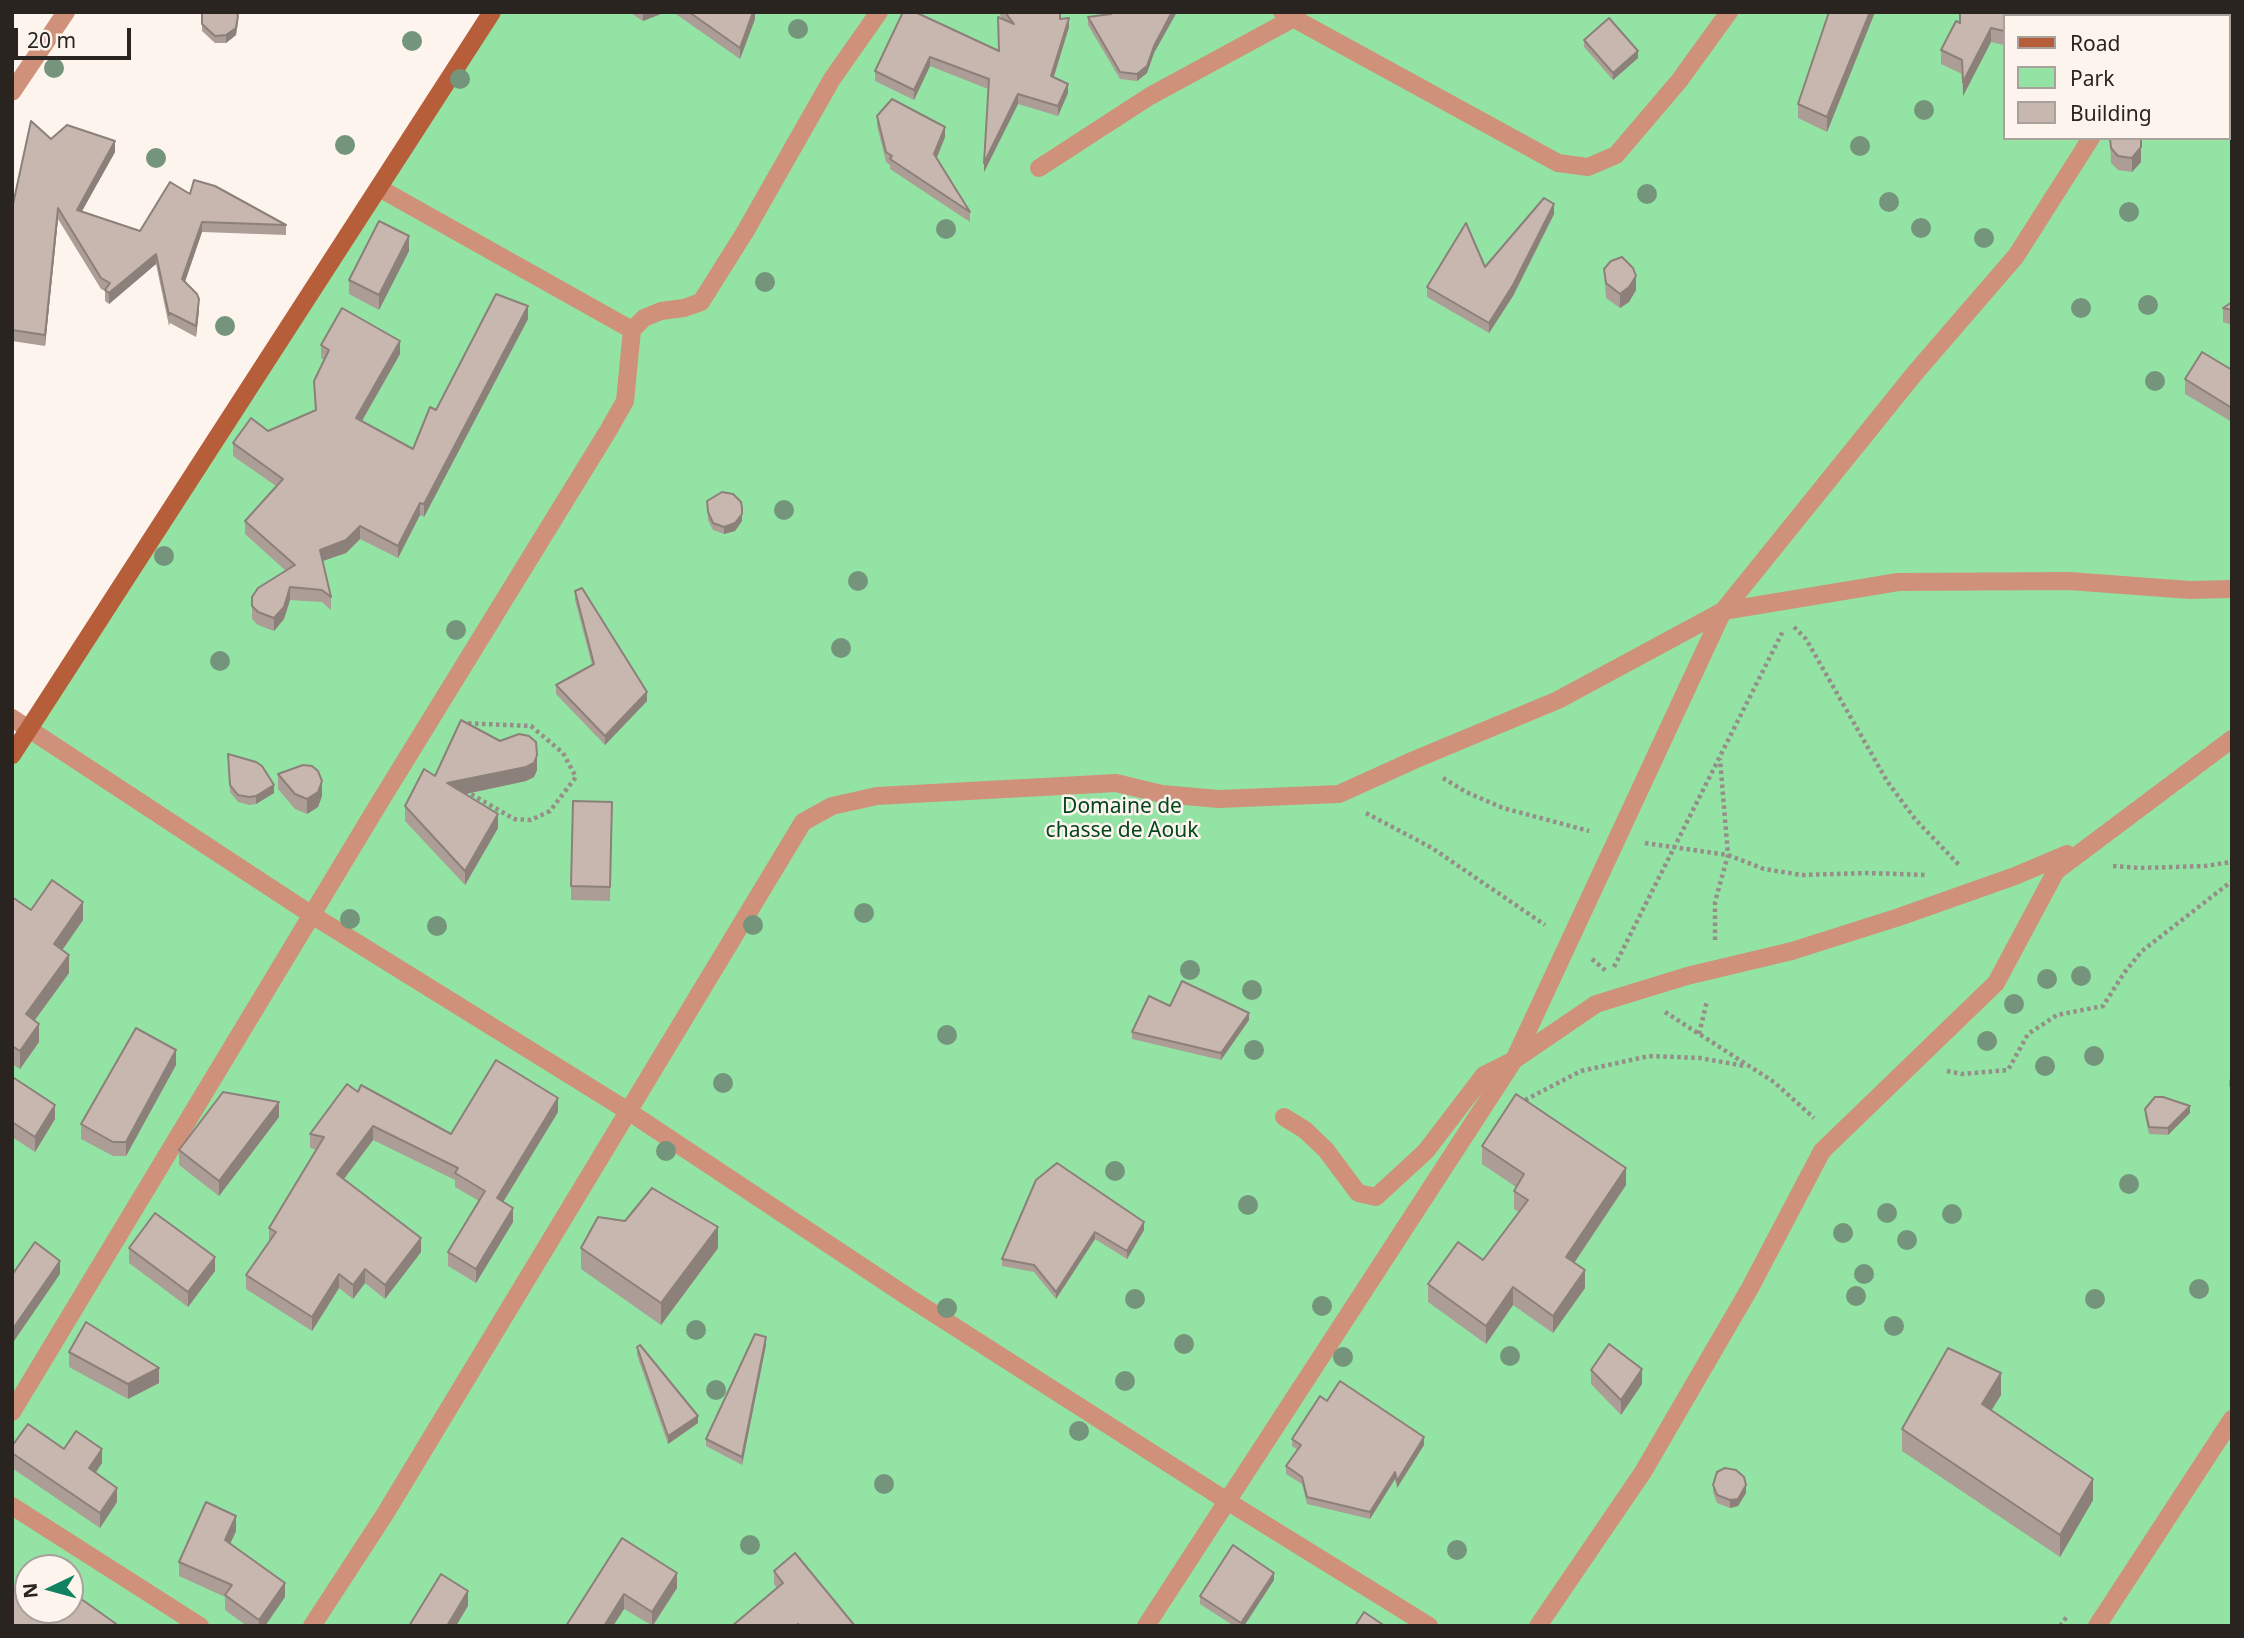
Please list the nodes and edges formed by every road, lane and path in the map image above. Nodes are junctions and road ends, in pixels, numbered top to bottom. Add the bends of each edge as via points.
1 (66, 12) edge
2 (492, 12) edge
3 (879, 12) edge
4 (1729, 12) edge
5 (1291, 15) edge
6 (12, 92) edge
7 (2090, 140) edge
8 (1039, 168) dead end
9 (379, 188) junction
10 (632, 330) junction
11 (2232, 589) edge
12 (1723, 611) junction
13 (12, 719) edge
14 (429, 722) junction
15 (29, 729) junction
16 (2232, 739) edge
17 (12, 755) edge
18 (1720, 758) junction
19 (1414, 760) junction
20 (454, 785) edge
21 (1618, 839) junction
22 (2093, 843) junction
23 (1674, 846) junction
24 (1728, 855) junction
25 (2067, 862) junction
26 (2232, 862) edge
27 (1931, 875) dead end
28 (2232, 881) edge
29 (1981, 888) junction
30 (312, 915) junction
31 (1715, 969) junction
32 (1596, 1004) junction
33 (1699, 1034) dead end
34 (1514, 1060) junction
35 (1914, 1063) junction
36 (1749, 1067) dead end
37 (1517, 1103) edge
38 (628, 1111) junction
39 (1284, 1117) dead end
40 (12, 1412) edge
41 (2232, 1419) edge
42 (1227, 1501) junction
43 (12, 1506) edge
44 (200, 1626) edge
45 (312, 1626) edge
46 (1146, 1626) edge
47 (1429, 1626) edge
48 (1538, 1626) edge
49 (2097, 1626) edge

1 - 6 street
2 - 9 street
3 - 10 street via 832,79 701,302 644,317
4 - 5 street via 1679,81 1616,155 1588,167 1558,163
5 - 8 street via 1150,96
7 - 12 street via 2016,256
9 - 10 street
9 - 15 street
10 - 14 street via 625,401
11 - 12 street via 2069,581 1898,582
12 - 19 street via 1558,700
12 - 21 street
13 - 15 street
14 - 20 path via 531,726 563,753 576,777 550,811 531,820 514,819
14 - 30 street
15 - 17 street
15 - 30 street
16 - 22 street
18 - 23 path
18 - 24 path
18 - 29 path via 1788,621 1806,639 1887,781 1915,819
19 - 21 path via 1503,808
19 - 38 street via 1339,794 1219,799 1162,794 1116,783 877,796 832,806 803,822
21 - 23 path
21 - 34 street
22 - 25 street
22 - 29 street
23 - 24 path
23 - 32 path
24 - 27 path via 1764,869 1802,875
24 - 31 path via 1715,902
25 - 26 path via 2139,868
25 - 35 street via 2056,871 1996,983
28 - 35 path via 2142,951 2103,1006 2057,1015 2028,1034 2008,1070 1962,1074
29 - 31 street via 1792,951
30 - 38 street
30 - 40 street
31 - 32 street
31 - 33 path
32 - 34 street
34 - 39 street via 1484,1075 1426,1151 1377,1197 1359,1193 1326,1150
34 - 42 street
35 - 48 street via 1822,1151 1750,1288 1643,1472
36 - 37 path via 1700,1058 1649,1056 1581,1071
38 - 42 street via 905,1296
38 - 45 street via 385,1514
41 - 49 street
42 - 46 street
42 - 47 street
43 - 44 street

